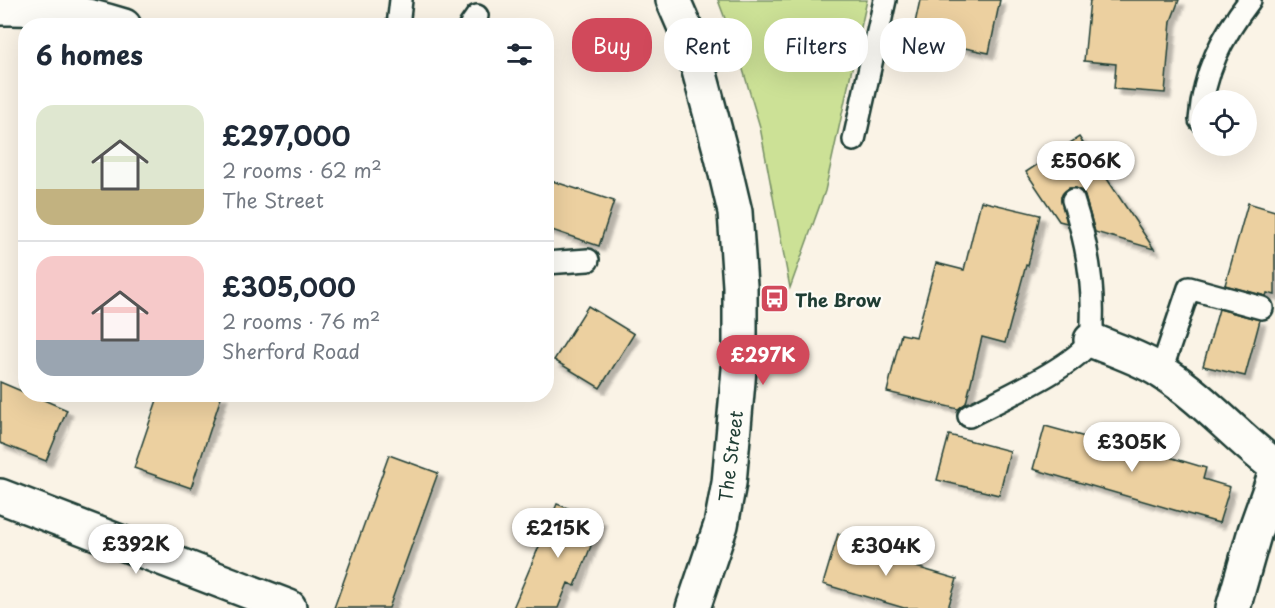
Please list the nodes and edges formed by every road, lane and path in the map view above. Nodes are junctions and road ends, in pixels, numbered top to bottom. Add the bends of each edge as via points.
1 (401, 0) edge
2 (674, 0) edge
3 (885, 0) edge
4 (1250, 0) edge
5 (0, 8) edge
6 (64, 18) edge
7 (399, 18) edge
8 (1203, 90) edge
9 (854, 140) dead end
10 (1073, 200) dead end
11 (588, 260) dead end
12 (554, 262) edge
13 (1262, 308) dead end
14 (1091, 340) junction
15 (1161, 371) junction
16 (969, 416) dead end
17 (1275, 466) edge
18 (1275, 475) edge
19 (0, 496) edge
20 (290, 607) edge
21 (693, 608) edge
22 (1233, 608) edge

1 - 7 lane
2 - 21 street, The Street via 692,44 722,157 739,248 740,358 733,446 721,525
3 - 9 lane
4 - 8 lane via 1229,28
5 - 6 street via 37,7
10 - 14 lane via 1089,261
11 - 12 lane
13 - 15 lane via 1189,288
14 - 15 street
14 - 16 lane via 1076,357
15 - 17 street
18 - 22 street
19 - 20 street

